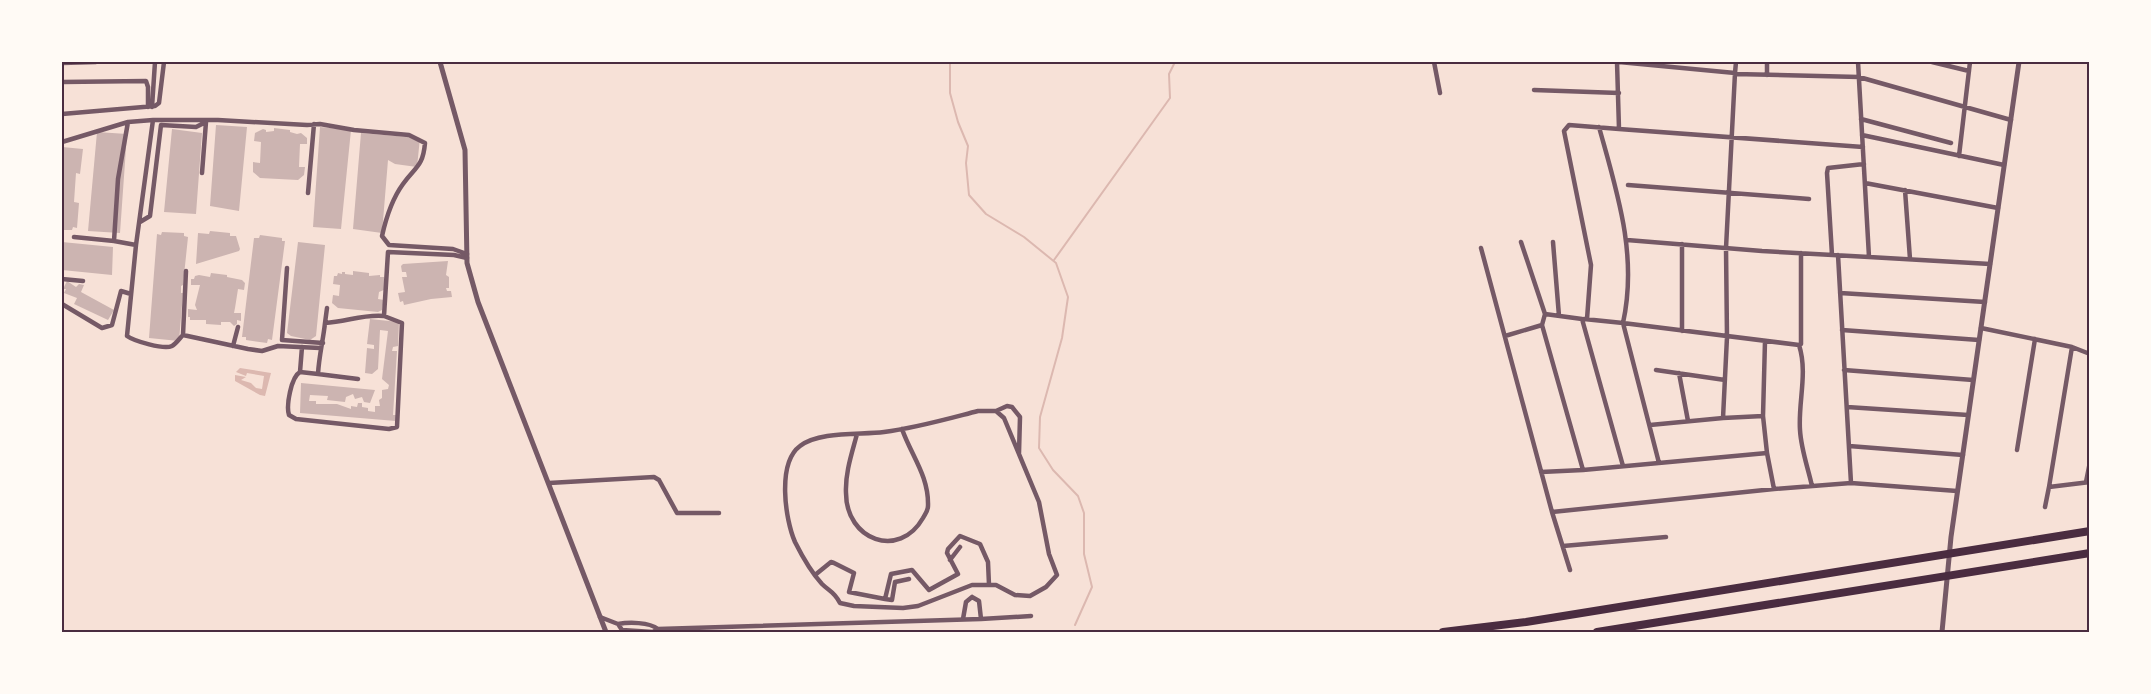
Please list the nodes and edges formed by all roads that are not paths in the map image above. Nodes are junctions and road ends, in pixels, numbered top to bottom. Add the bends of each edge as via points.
1 (96, 62) edge
2 (155, 62) edge
3 (164, 62) edge
4 (440, 62) edge
5 (1434, 62) edge
6 (1618, 62) edge
7 (1686, 62) edge
8 (1736, 62) edge
9 (1767, 62) edge
10 (1858, 62) edge
11 (1932, 62) edge
12 (1970, 62) edge
13 (2019, 62) edge
14 (62, 63) edge
15 (1686, 68) junction
16 (1968, 71) junction
17 (1735, 73) junction
18 (1767, 75) junction
19 (1859, 77) junction
20 (62, 82) edge
21 (1534, 90) dead end
22 (1440, 93) dead end
23 (1619, 93) junction
24 (1964, 106) junction
25 (150, 107) junction
26 (62, 114) edge
27 (1861, 119) junction
28 (153, 120) junction
29 (2011, 120) junction
30 (128, 122) junction
31 (206, 122) junction
32 (314, 124) junction
33 (1599, 128) junction
34 (1619, 129) junction
35 (1862, 135) junction
36 (1732, 138) junction
37 (62, 142) edge
38 (1951, 143) dead end
39 (1863, 147) junction
40 (1959, 156) junction
41 (1864, 164) junction
42 (2004, 165) junction
43 (202, 172) dead end
44 (1865, 183) junction
45 (1628, 185) dead end
46 (1905, 190) junction
47 (308, 193) dead end
48 (1729, 194) junction
49 (1809, 199) dead end
50 (1998, 208) junction
51 (139, 223) junction
52 (74, 237) dead end
53 (1627, 240) junction
54 (114, 241) junction
55 (1521, 242) dead end
56 (1554, 242) dead end
57 (1682, 244) junction
58 (136, 245) junction
59 (1481, 248) dead end
60 (1726, 248) junction
61 (1801, 253) junction
62 (1835, 255) junction
63 (467, 256) junction
64 (1869, 257) junction
65 (1910, 259) junction
66 (1990, 264) junction
67 (287, 268) dead end
68 (186, 271) dead end
69 (62, 279) edge
70 (83, 281) dead end
71 (1840, 293) junction
72 (131, 294) junction
73 (1985, 302) junction
74 (62, 304) edge
75 (327, 308) dead end
76 (1545, 314) junction
77 (384, 316) junction
78 (1559, 316) junction
79 (1585, 319) junction
80 (325, 323) junction
81 (1623, 323) junction
82 (1542, 325) junction
83 (238, 327) dead end
84 (1981, 328) junction
85 (1842, 330) junction
86 (1682, 331) junction
87 (183, 335) junction
88 (1505, 336) junction
89 (1727, 337) junction
90 (2035, 339) junction
91 (1979, 340) junction
92 (1765, 341) junction
93 (323, 343) junction
94 (1799, 345) junction
95 (233, 346) junction
96 (302, 347) junction
97 (2072, 347) junction
98 (320, 348) junction
99 (2090, 354) edge
100 (1656, 370) dead end
101 (1844, 370) junction
102 (300, 372) junction
103 (318, 374) junction
104 (1679, 374) junction
105 (358, 379) dead end
106 (1725, 380) junction
107 (1973, 380) junction
108 (1846, 407) junction
109 (996, 411) junction
110 (1762, 416) junction
111 (1968, 416) junction
112 (1723, 418) junction
113 (1688, 421) junction
114 (1650, 425) junction
115 (902, 429) junction
116 (857, 434) junction
117 (1849, 446) junction
118 (2017, 450) dead end
119 (1767, 453) junction
120 (1963, 455) junction
121 (1019, 456) junction
122 (2090, 462) edge
123 (1659, 463) junction
124 (1623, 466) junction
125 (1583, 470) junction
126 (1542, 472) junction
127 (2088, 482) edge
128 (549, 483) junction
129 (1851, 483) junction
130 (1812, 486) junction
131 (2049, 487) junction
132 (1774, 489) junction
133 (1957, 491) junction
134 (2045, 507) dead end
135 (1552, 512) junction
136 (719, 513) dead end
137 (2090, 531) edge
138 (1666, 537) dead end
139 (1563, 546) junction
140 (960, 547) dead end
141 (2090, 553) edge
142 (951, 560) junction
143 (1570, 570) dead end
144 (815, 574) junction
145 (909, 579) dead end
146 (972, 585) junction
147 (989, 585) junction
148 (972, 597) junction
149 (885, 599) junction
150 (1031, 616) dead end
151 (600, 617) junction
152 (963, 619) junction
153 (981, 619) junction
154 (606, 633) edge
155 (1443, 633) edge
156 (1597, 633) edge
157 (1942, 633) edge

1 - 14 street
2 - 25 street
3 - 25 street via 159,103
4 - 63 street via 467,160
5 - 22 street
6 - 15 street
6 - 23 street
7 - 15 street
8 - 17 street
9 - 18 street
10 - 19 street
11 - 16 street
12 - 16 street
13 - 29 street
15 - 17 street
16 - 24 street
17 - 18 street
17 - 36 street
18 - 19 street
19 - 24 street
19 - 27 street
20 - 25 street via 146,81
21 - 23 street
23 - 34 street
24 - 29 street
24 - 40 street
25 - 26 street
27 - 35 street
27 - 38 street
28 - 30 street
28 - 31 street
28 - 51 street
29 - 42 street
30 - 37 street
30 - 54 street via 118,178
31 - 32 street
31 - 43 street
31 - 51 street via 196,127 161,125 150,216
32 - 47 street
32 - 63 street via 409,135 425,143 419,166 394,200 382,236 389,245 453,249
33 - 34 street
33 - 53 street
33 - 79 street via 1569,125 1564,131 1590,265
34 - 36 street
35 - 39 street
35 - 40 street
36 - 39 street
36 - 48 street
39 - 41 street
40 - 42 street
41 - 44 street
41 - 62 street via 1828,168
42 - 50 street
44 - 46 street
44 - 64 street
45 - 48 street
46 - 50 street
46 - 65 street
48 - 49 street
48 - 60 street
50 - 66 street
51 - 58 street
52 - 54 street
53 - 57 street
53 - 81 street
54 - 58 street
55 - 76 street
56 - 78 street
57 - 60 street
57 - 86 street
58 - 72 street
59 - 88 street
60 - 61 street
60 - 89 street
61 - 62 street
61 - 94 street
62 - 64 street
62 - 71 street
63 - 77 street via 388,252
63 - 128 street via 478,302
64 - 65 street
65 - 66 street
66 - 73 street
67 - 93 street via 282,340
68 - 87 street
69 - 70 street
71 - 73 street
71 - 85 street
72 - 74 street via 121,291 112,325 102,328
72 - 87 street via 127,336 132,340 167,348
73 - 84 street
75 - 80 street
76 - 78 street
76 - 82 street
77 - 80 street via 367,314
77 - 102 street via 402,323 397,427 289,415 292,380
78 - 79 street
79 - 81 street
79 - 124 street
80 - 93 street
81 - 86 street
81 - 114 street
82 - 88 street
82 - 125 street
83 - 95 street
84 - 90 street
84 - 91 street
85 - 91 street
85 - 101 street
86 - 89 street
87 - 95 street
88 - 126 street
89 - 92 street
89 - 106 street
90 - 97 street
90 - 118 street
91 - 107 street
92 - 94 street
92 - 110 street
93 - 98 street
94 - 130 street via 1803,356 1800,432
95 - 96 street via 262,351 278,346
96 - 98 street
96 - 102 street
97 - 99 street
97 - 131 street
98 - 103 street
100 - 104 street
101 - 107 street
101 - 108 street
102 - 103 street
103 - 105 street
104 - 106 street
104 - 113 street
106 - 112 street
107 - 111 street
108 - 111 street
108 - 117 street
109 - 115 street via 978,411
109 - 121 street via 1004,418
109 - 121 street via 1012,406 1020,417
110 - 112 street
110 - 119 street
111 - 120 street
112 - 113 street
113 - 114 street
114 - 123 street
115 - 116 street
115 - 116 street via 922,468 928,509 919,525 894,540 867,536 848,511 849,465
116 - 144 street via 816,438 799,447 791,457 785,483 786,509 794,540
117 - 120 street
117 - 129 street
119 - 123 street
119 - 132 street
120 - 133 street
121 - 147 street via 1039,502 1057,575 1030,596
122 - 127 street
123 - 124 street
124 - 125 street
125 - 126 street
126 - 135 street
127 - 131 street
128 - 136 street via 654,477 677,513
128 - 151 street
129 - 130 street
129 - 133 street
130 - 132 street
131 - 134 street
132 - 135 street
133 - 157 street
135 - 139 street
137 - 155 highway
138 - 139 street
139 - 143 street
140 - 142 street
141 - 156 highway
142 - 147 street via 948,549 960,536 980,544 988,562
142 - 149 street via 958,574 929,590 912,570 891,574
144 - 146 street via 835,592 840,603 854,606 918,606
144 - 149 street via 834,562 854,573 849,592
145 - 149 street via 895,582 892,600
146 - 147 street
146 - 148 street
148 - 152 street via 966,602
148 - 153 street via 979,601
150 - 153 street
151 - 152 street via 618,624 658,628
151 - 154 street
152 - 153 street

